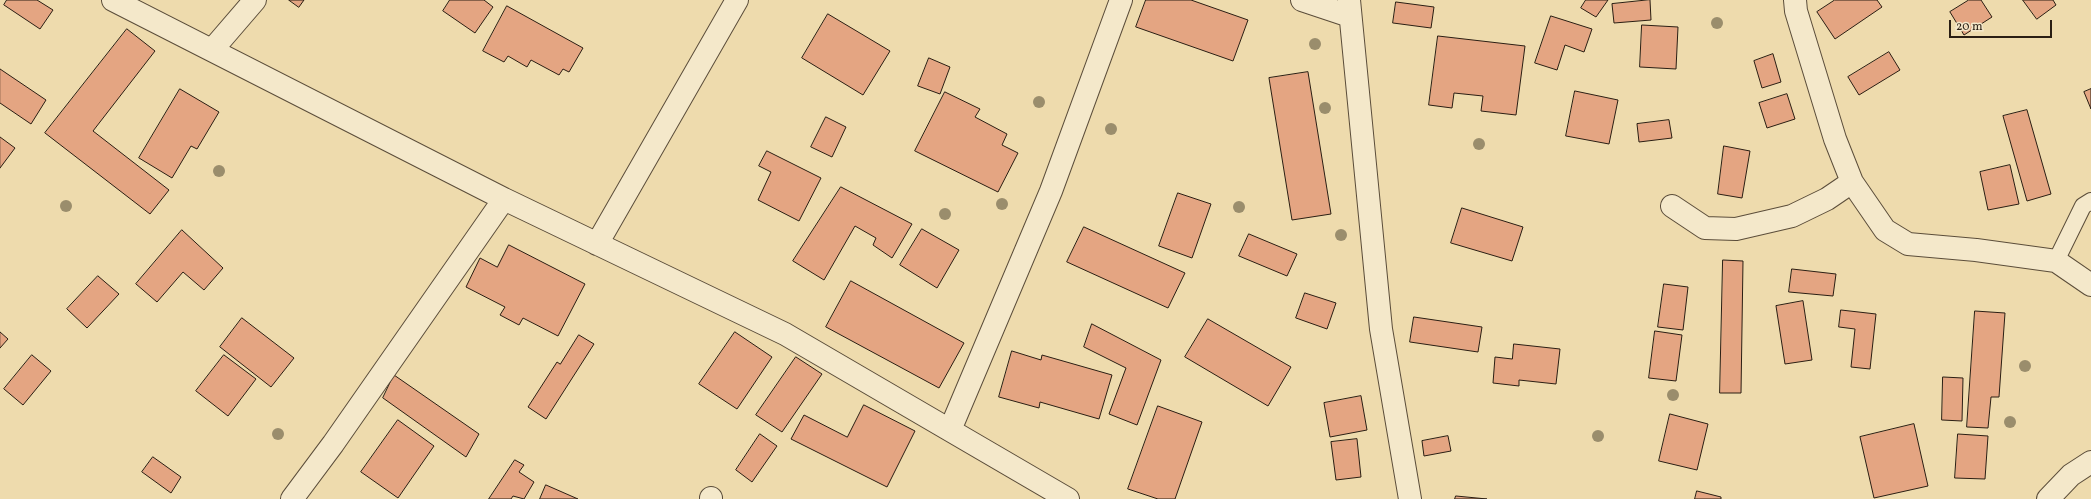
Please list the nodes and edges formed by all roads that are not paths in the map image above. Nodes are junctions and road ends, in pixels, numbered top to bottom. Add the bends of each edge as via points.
1 (113, 0) edge
2 (255, 0) edge
3 (736, 0) edge
4 (1121, 0) edge
5 (1302, 0) edge
6 (1795, 0) edge
7 (1350, 8) edge
8 (212, 50) junction
9 (1852, 182) junction
10 (504, 199) junction
11 (2091, 200) edge
12 (1672, 206) dead end
13 (597, 244) junction
14 (2056, 261) junction
15 (2091, 285) edge
16 (950, 430) junction
17 (2091, 462) edge
18 (292, 499) edge
19 (1068, 499) edge
20 (1410, 499) edge
21 (2048, 499) edge

1 - 8 street
2 - 8 street
3 - 13 street
4 - 16 street via 1051,191
5 - 7 street
6 - 9 street via 1796,11 1835,139
7 - 20 street via 1381,329
8 - 10 street
9 - 12 street via 1827,199 1792,216 1736,229 1705,228
9 - 14 street via 1885,230 1908,244
10 - 13 street
10 - 18 street
11 - 14 lane via 2083,206
13 - 16 street via 785,334
14 - 15 street
16 - 19 street
17 - 21 street via 2072,475

